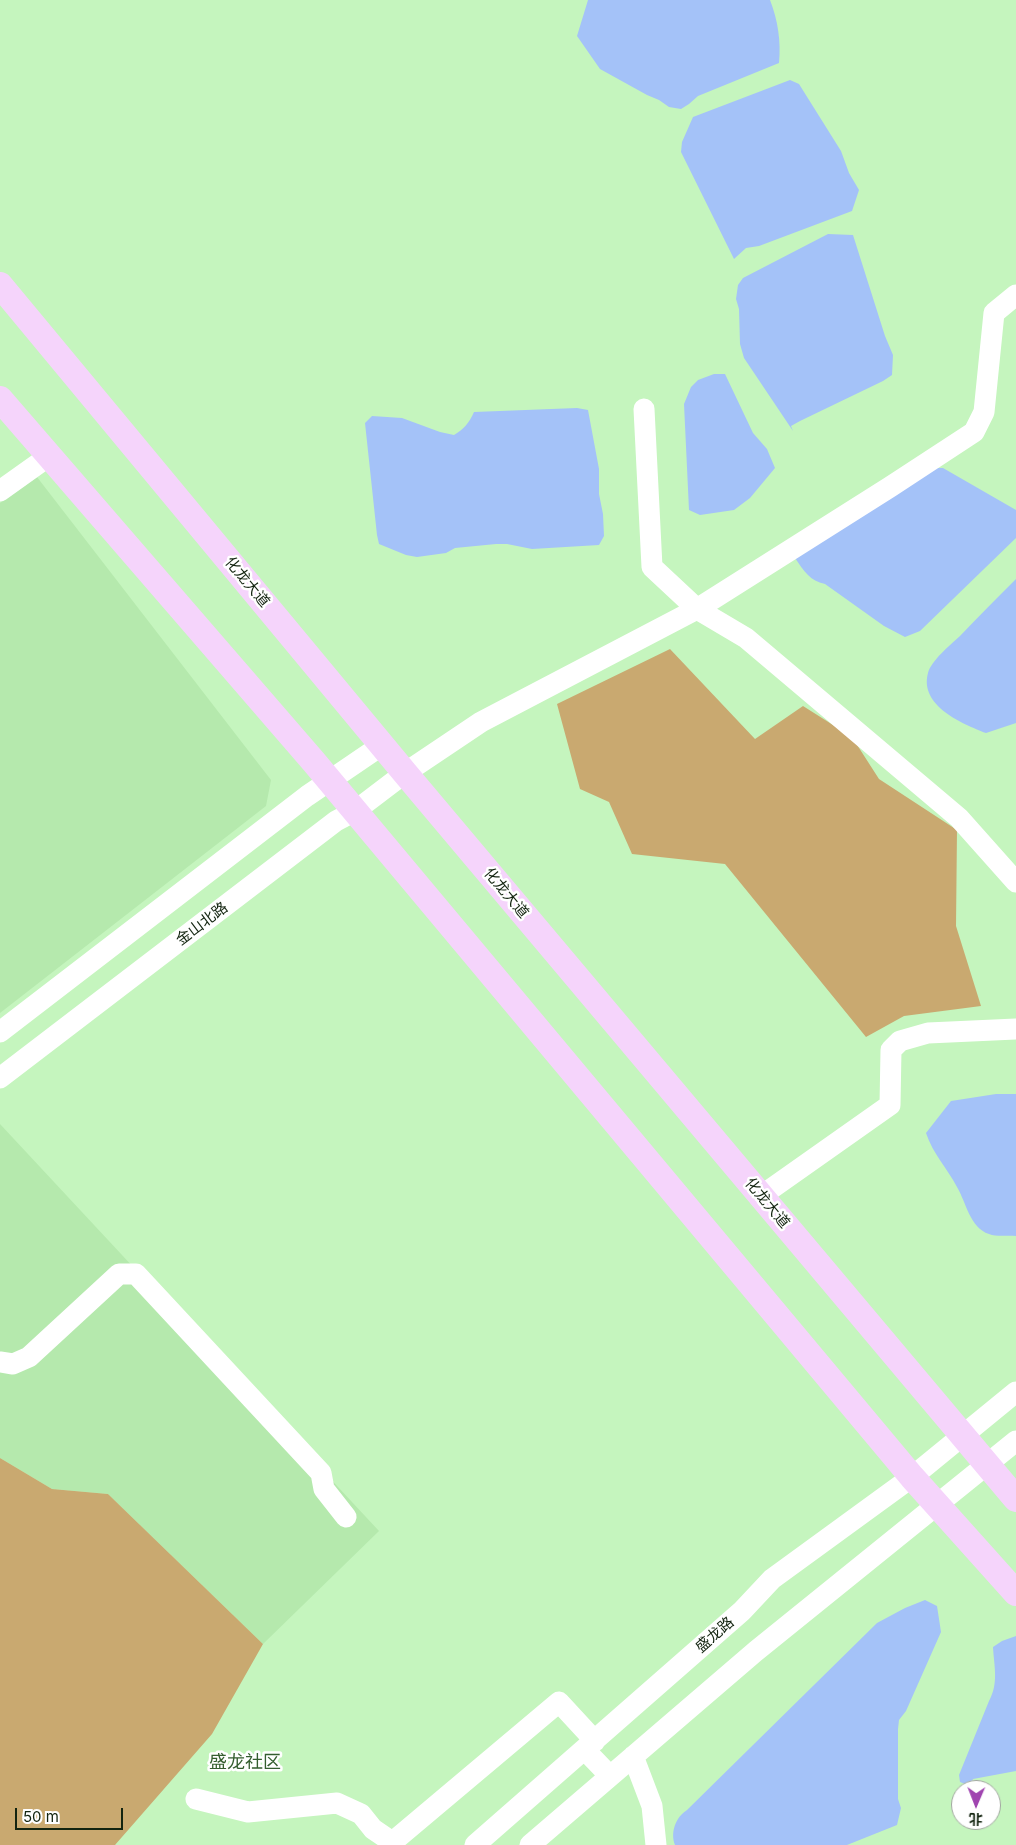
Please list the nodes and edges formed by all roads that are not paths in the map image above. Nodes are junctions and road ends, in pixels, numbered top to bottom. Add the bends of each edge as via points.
1 (0, 285) edge
2 (1016, 296) edge
3 (0, 399) edge
4 (644, 409) dead end
5 (49, 456) junction
6 (0, 491) edge
7 (697, 609) junction
8 (382, 745) junction
9 (405, 773) junction
10 (328, 780) junction
11 (355, 811) junction
12 (1016, 882) edge
13 (1016, 1029) edge
14 (0, 1032) edge
15 (0, 1078) edge
16 (761, 1196) junction
17 (0, 1362) edge
18 (1016, 1392) edge
19 (963, 1436) junction
20 (1016, 1441) edge
21 (988, 1464) junction
22 (912, 1477) junction
23 (1016, 1499) edge
24 (937, 1505) junction
25 (346, 1517) dead end
26 (1016, 1594) edge
27 (590, 1745) junction
28 (633, 1756) junction
29 (610, 1776) junction
30 (196, 1798) dead end
31 (390, 1844) edge
32 (475, 1845) edge
33 (530, 1845) edge
34 (656, 1845) edge

1 - 8 main road, 化龙大道
2 - 7 street, 金山北路 via 994,314 984,412 974,432
3 - 5 main road
4 - 7 street via 652,567
5 - 6 street
5 - 10 main road
7 - 9 street, 金山北路 via 480,722
7 - 12 street via 746,638 959,818
8 - 9 main road, 化龙大道
8 - 10 street
9 - 11 street, 金山北路
9 - 16 main road, 化龙大道
10 - 11 main road
10 - 14 street
11 - 15 street, 金山北路 via 336,821
11 - 22 main road
13 - 16 street via 928,1033 900,1041 891,1050 890,1105
16 - 19 main road, 化龙大道
17 - 25 street via 13,1364 30,1357 119,1274 136,1274 321,1473 324,1489
18 - 19 street, 盛龙路
19 - 21 main road, 化龙大道
19 - 22 street, 盛龙路
20 - 21 street
21 - 23 main road, 化龙大道
21 - 24 street
22 - 24 main road
22 - 27 street, 盛龙路 via 772,1580 742,1611
24 - 26 main road
24 - 28 street via 756,1651
27 - 29 street
27 - 31 street via 559,1702
27 - 32 street, 盛龙路
28 - 29 street
28 - 34 street via 652,1806
29 - 33 street
30 - 31 street via 248,1812 337,1803 361,1814

